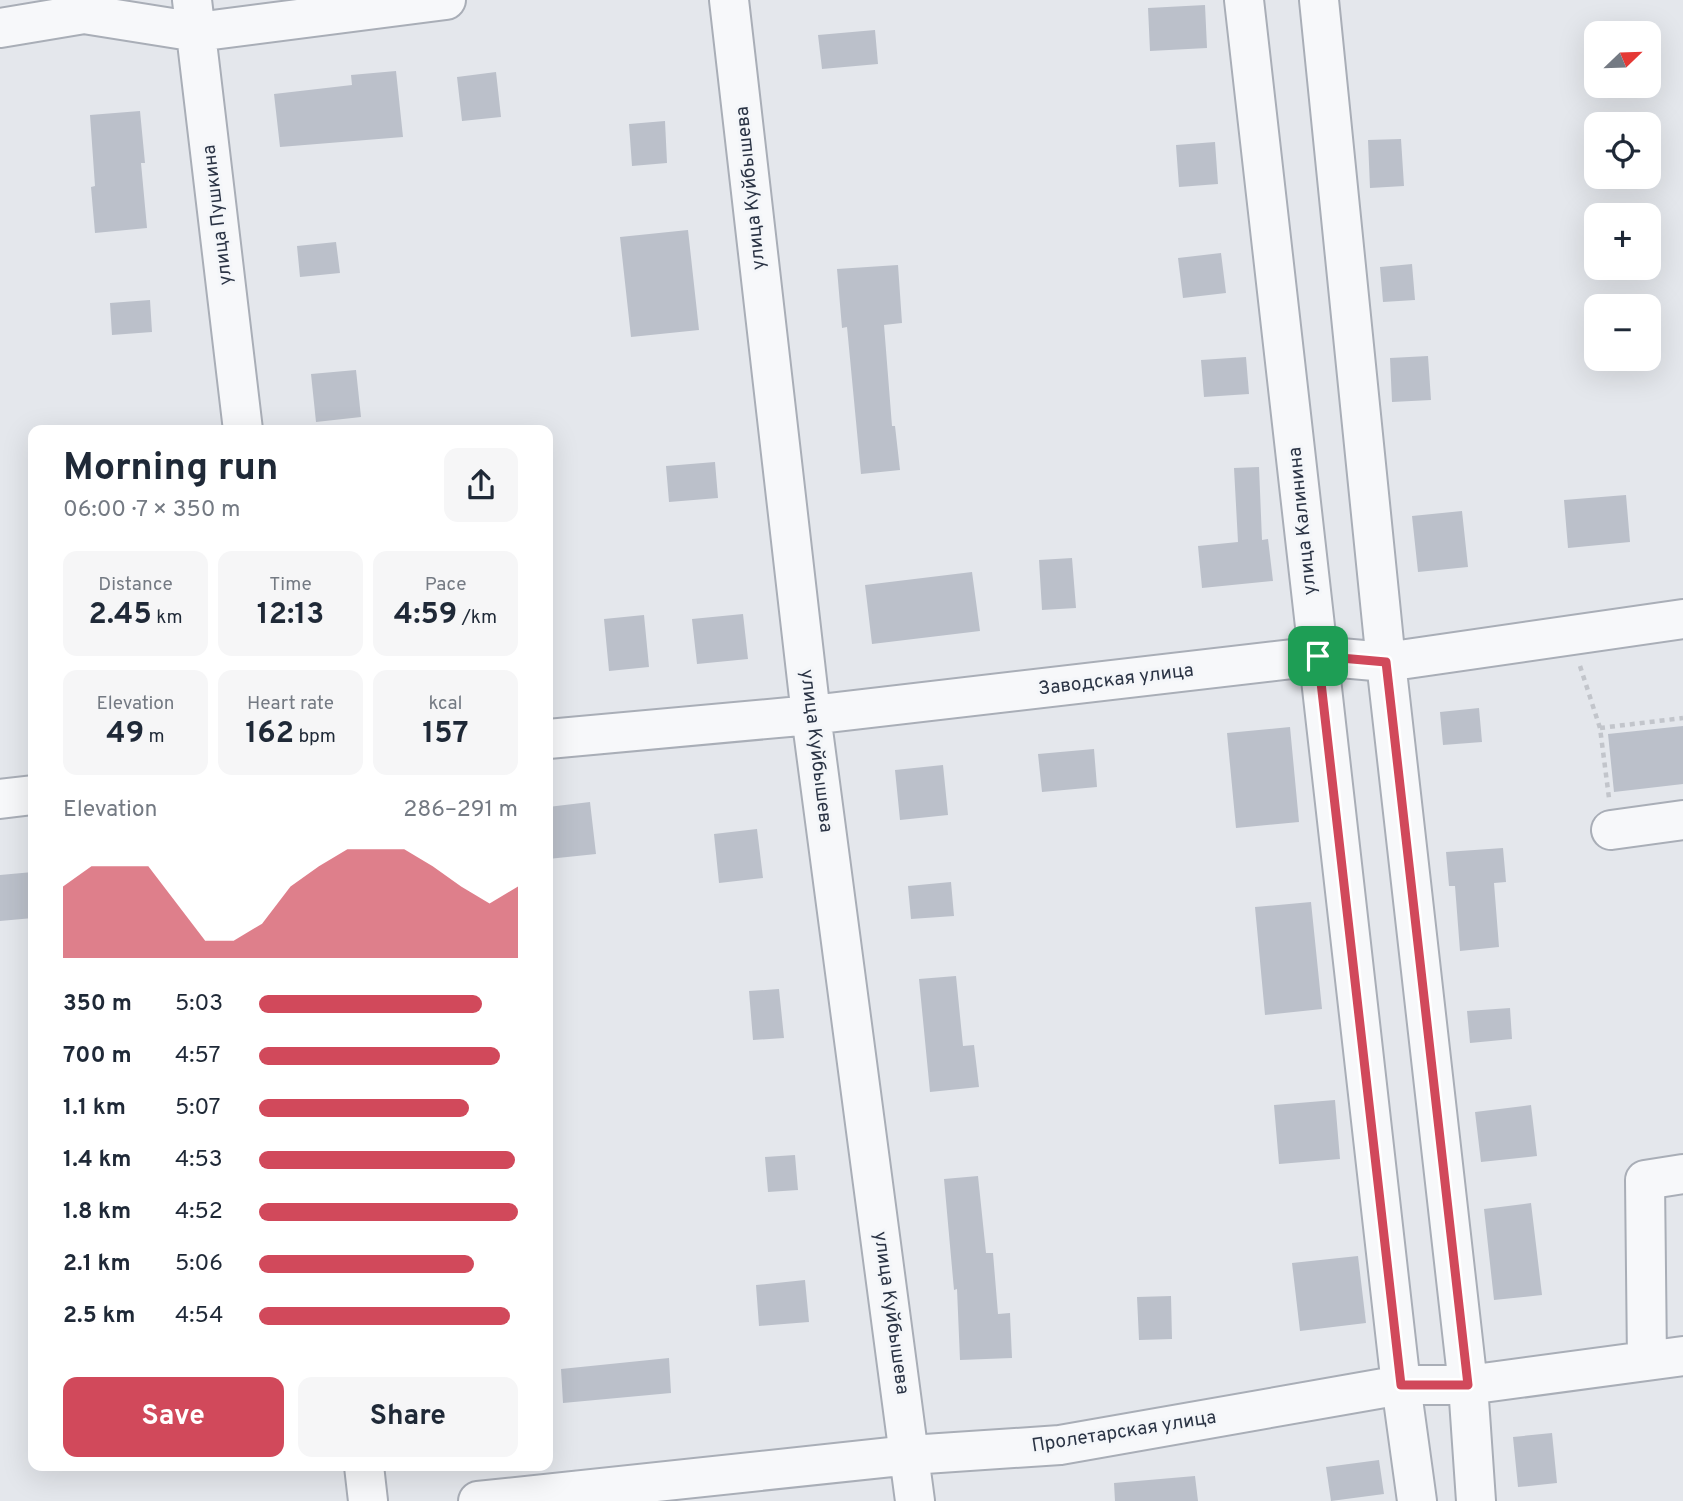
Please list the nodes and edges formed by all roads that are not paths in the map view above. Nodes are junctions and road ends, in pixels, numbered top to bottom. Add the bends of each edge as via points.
1 (446, 0) edge
2 (729, 0) edge
3 (1244, 0) edge
4 (1319, 0) edge
5 (195, 16) edge
6 (0, 28) edge
7 (242, 425) edge
8 (1683, 619) edge
9 (1318, 656) junction
10 (1386, 662) junction
11 (810, 715) junction
12 (553, 739) edge
13 (28, 796) edge
14 (0, 799) edge
15 (1683, 820) edge
16 (1611, 830) dead end
17 (1683, 1174) edge
18 (1665, 1359) edge
19 (1401, 1385) junction
20 (1468, 1385) junction
21 (910, 1455) junction
22 (365, 1471) edge
23 (368, 1501) edge
24 (478, 1501) edge
25 (915, 1501) edge
26 (1417, 1501) edge
27 (1476, 1501) edge

1 - 5 street
2 - 11 street, улица Куйбышева
3 - 9 street, улица Калинина
4 - 10 street
5 - 6 street via 84,13
5 - 7 street, улица Пушкина
8 - 10 street, Заводская улица
9 - 10 street, Заводская улица
9 - 11 street, Заводская улица
9 - 19 street, улица Калинина
10 - 20 street
11 - 12 street, Заводская улица
11 - 21 street, улица Куйбышева
13 - 14 street
15 - 16 street
17 - 18 street via 1644,1180
18 - 20 street, Пролетарская улица
19 - 20 street, Пролетарская улица
19 - 21 street, Пролетарская улица via 1060,1445
19 - 26 street, улица Калинина
20 - 27 street
21 - 24 street, Пролетарская улица
21 - 25 street, улица Куйбышева
22 - 23 street

